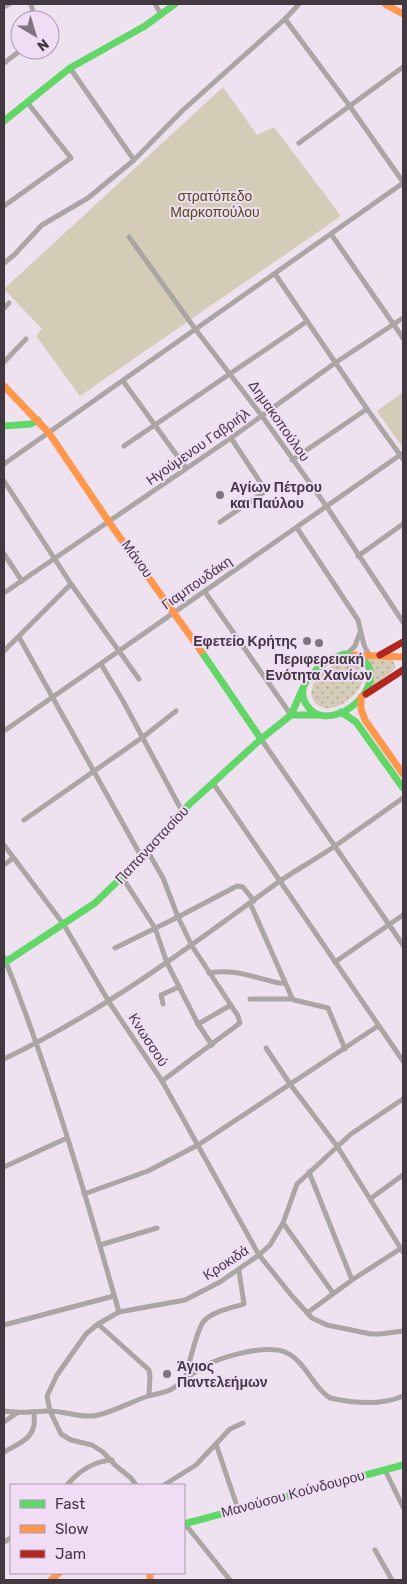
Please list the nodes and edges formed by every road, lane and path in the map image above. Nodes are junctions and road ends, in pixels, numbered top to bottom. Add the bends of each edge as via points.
1 (9, 4) edge
2 (154, 4) edge
3 (175, 4) edge
4 (299, 4) edge
5 (385, 4) edge
6 (4, 7) edge
7 (161, 14) junction
8 (403, 14) edge
9 (285, 18) junction
10 (70, 68) junction
11 (403, 68) edge
12 (27, 102) junction
13 (350, 105) junction
14 (4, 121) edge
15 (299, 143) dead end
16 (134, 160) junction
17 (403, 182) edge
18 (4, 206) edge
19 (331, 234) junction
20 (129, 237) dead end
21 (4, 264) edge
22 (275, 274) junction
23 (9, 303) dead end
24 (4, 308) edge
25 (403, 318) edge
26 (306, 322) junction
27 (394, 325) junction
28 (196, 330) junction
29 (403, 338) edge
30 (26, 339) dead end
31 (4, 362) edge
32 (335, 364) junction
33 (230, 373) junction
34 (123, 381) junction
35 (4, 386) edge
36 (367, 409) junction
37 (262, 416) junction
38 (38, 420) junction
39 (155, 425) junction
40 (4, 426) edge
41 (49, 433) junction
42 (231, 438) junction
43 (124, 446) dead end
44 (402, 456) edge
45 (292, 460) junction
46 (4, 464) edge
47 (186, 468) junction
48 (4, 481) edge
49 (327, 507) junction
50 (109, 522) junction
51 (220, 522) dead end
52 (403, 524) edge
53 (297, 528) junction
54 (4, 554) edge
55 (358, 556) junction
56 (55, 559) junction
57 (22, 581) junction
58 (71, 584) junction
59 (204, 592) junction
60 (4, 593) edge
61 (175, 612) junction
62 (403, 622) edge
63 (361, 629) junction
64 (19, 637) junction
65 (403, 642) edge
66 (4, 651) edge
67 (120, 651) junction
68 (369, 654) junction
69 (351, 655) junction
70 (379, 655) junction
71 (403, 659) edge
72 (101, 664) junction
73 (403, 670) edge
74 (392, 676) junction
75 (139, 679) dead end
76 (303, 688) junction
77 (53, 697) junction
78 (362, 697) junction
79 (176, 711) dead end
80 (341, 712) junction
81 (291, 715) junction
82 (321, 715) junction
83 (4, 731) edge
84 (143, 737) junction
85 (261, 739) junction
86 (93, 771) junction
87 (403, 774) edge
88 (213, 783) junction
89 (403, 788) edge
90 (403, 798) edge
91 (182, 811) junction
92 (24, 820) dead end
93 (4, 845) edge
94 (334, 846) junction
95 (147, 850) junction
96 (141, 856) junction
97 (13, 858) junction
98 (4, 865) edge
99 (122, 877) junction
100 (279, 882) junction
101 (252, 902) junction
102 (403, 914) edge
103 (178, 917) junction
104 (389, 924) junction
105 (64, 925) junction
106 (155, 928) junction
107 (403, 945) edge
108 (192, 946) junction
109 (115, 948) dead end
110 (4, 960) edge
111 (335, 962) junction
112 (167, 963) junction
113 (209, 973) junction
114 (285, 983) junction
115 (179, 987) junction
116 (250, 999) dead end
117 (293, 999) junction
118 (109, 1002) junction
119 (163, 1004) dead end
120 (231, 1005) junction
121 (198, 1024) junction
122 (378, 1026) junction
123 (36, 1043) junction
124 (212, 1045) junction
125 (266, 1048) dead end
126 (345, 1049) junction
127 (4, 1059) edge
128 (403, 1061) edge
129 (162, 1082) junction
130 (290, 1084) junction
131 (403, 1099) edge
132 (67, 1138) junction
133 (198, 1145) junction
134 (337, 1146) junction
135 (4, 1167) edge
136 (309, 1172) junction
137 (403, 1175) edge
138 (84, 1194) junction
139 (370, 1199) junction
140 (282, 1223) junction
141 (157, 1228) dead end
142 (100, 1246) junction
143 (402, 1249) edge
144 (259, 1255) junction
145 (239, 1270) junction
146 (352, 1280) junction
147 (333, 1293) junction
148 (114, 1296) junction
149 (119, 1312) junction
150 (306, 1313) junction
151 (98, 1324) junction
152 (4, 1325) edge
153 (403, 1331) edge
154 (185, 1379) junction
155 (149, 1396) junction
156 (403, 1396) edge
157 (4, 1411) edge
158 (50, 1411) junction
159 (34, 1412) junction
160 (17, 1413) junction
161 (4, 1422) edge
162 (243, 1423) dead end
163 (216, 1444) junction
164 (4, 1452) edge
165 (112, 1460) junction
166 (403, 1465) edge
167 (384, 1470) junction
168 (68, 1484) edge
169 (135, 1484) edge
170 (166, 1484) edge
171 (403, 1507) edge
172 (238, 1509) junction
173 (185, 1524) edge
174 (185, 1525) edge
175 (374, 1550) dead end
176 (227, 1580) edge
177 (392, 1580) edge

1 - 6 street
2 - 7 street
3 - 7 street
4 - 9 street
5 - 8 street
7 - 10 street
9 - 13 street
9 - 16 street via 182,111
10 - 12 street
10 - 16 street
11 - 13 street
12 - 14 street
12 - 18 street via 71,158
13 - 15 street
13 - 17 street
16 - 21 street via 88,198 42,225
17 - 19 street
19 - 22 street
19 - 27 street
20 - 28 street, Δημακοπούλου
22 - 26 street
22 - 28 street
23 - 24 street
25 - 27 street, Ηγούμενου Γαβριήλ
26 - 32 street
26 - 33 street
27 - 29 street
27 - 32 street, Ηγούμενου Γαβριήλ
28 - 33 street, Δημακοπούλου
28 - 34 street
30 - 31 street
32 - 36 street
32 - 37 street, Ηγούμενου Γαβριήλ
33 - 37 street, Δημακοπούλου
33 - 39 street
34 - 39 street
34 - 41 street
35 - 38 street, Μάνου
36 - 44 street
36 - 45 street
37 - 42 street, Ηγούμενου Γαβριήλ
37 - 45 street, Δημακοπούλου
38 - 40 street via 31,424
38 - 41 street, Μάνου
39 - 43 street
39 - 47 street
41 - 46 street
41 - 50 street, Μάνου
42 - 47 street, Ηγούμενου Γαβριήλ
42 - 51 street via 266,491
44 - 49 street, Γιαμπουδάκη
45 - 49 street, Δημακοπούλου
47 - 50 street, Ηγούμενου Γαβριήλ
48 - 56 street
49 - 53 street, Γιαμπουδάκη
49 - 55 street, Δημακοπούλου
50 - 56 street, Ηγούμενου Γαβριήλ
50 - 61 street, Μάνου
52 - 55 street
53 - 59 street, Γιαμπουδάκη
53 - 63 street
54 - 57 street
55 - 62 street, Δημακοπούλου
56 - 57 street, Ηγούμενου Γαβριήλ
56 - 58 street
57 - 60 street, Ηγούμενου Γαβριήλ
58 - 64 street
58 - 67 street
59 - 61 street, Γιαμπουδάκη
59 - 81 street
61 - 67 street, Γιαμπουδάκη
61 - 85 street, Μάνου
63 - 68 street
63 - 69 street
64 - 66 street
64 - 77 street
65 - 70 street
67 - 72 street, Γιαμπουδάκη
67 - 75 street
68 - 69 street
68 - 70 street
69 - 76 street via 333,658 317,668
69 - 78 street via 360,657 371,676
70 - 71 street
71 - 74 street
72 - 77 street, Γιαμπουδάκη
72 - 84 street
73 - 74 street
74 - 78 street
76 - 81 street, Παπαναστασίου
76 - 82 street via 306,704
77 - 83 street, Γιαμπουδάκη
77 - 86 street
78 - 80 street
78 - 87 street via 362,714
79 - 84 street
80 - 82 street
80 - 89 street via 358,725
81 - 82 street
81 - 85 street, Παπαναστασίου
84 - 86 street
84 - 91 street
85 - 88 street, Παπαναστασίου
85 - 94 street
86 - 92 street
86 - 96 street
88 - 91 street, Παπαναστασίου
88 - 100 street
90 - 94 street
91 - 95 street, Παπαναστασίου
93 - 97 street, Κνωσσού
94 - 100 street
94 - 104 street
95 - 96 street, Παπαναστασίου
95 - 103 street via 164,878
96 - 99 street, Παπαναστασίου
97 - 98 street
97 - 105 street, Κνωσσού
99 - 105 street, Παπαναστασίου via 95,904
99 - 106 street
100 - 101 street
100 - 111 street
101 - 103 street via 243,887 237,886
101 - 108 street
101 - 114 street
102 - 104 street
103 - 106 street
103 - 108 street
104 - 107 street
104 - 111 street
105 - 110 street, Παπαναστασίου
105 - 118 street, Κνωσσού
106 - 109 street
106 - 112 street
108 - 112 street
108 - 113 street
110 - 123 street
111 - 122 street
112 - 115 street
112 - 118 street
113 - 114 street via 239,972
113 - 120 street
114 - 117 street
115 - 119 street via 161,995
115 - 121 street
116 - 117 street
117 - 126 street via 328,1008
118 - 123 street
118 - 129 street, Κνωσσού
120 - 121 street
120 - 124 street via 239,1025
121 - 124 street
122 - 126 street
122 - 128 street
123 - 127 street
123 - 132 street
124 - 129 street
125 - 130 street
126 - 130 street
129 - 133 street, Κνωσσού
130 - 133 street
130 - 134 street
131 - 134 street, Κροκιδά
132 - 135 street
132 - 138 street
133 - 138 street via 148,1171
133 - 144 street, Κνωσσού
134 - 136 street, Κροκιδά
134 - 139 street
136 - 140 street, Κροκιδά via 297,1184
136 - 146 street
137 - 139 street
138 - 142 street
139 - 143 street
140 - 144 street, Κροκιδά via 270,1245
140 - 147 street
141 - 142 street
142 - 148 street
143 - 146 street
144 - 145 street, Κροκιδά
144 - 150 street, Κνωσσού
145 - 149 street, Κροκιδά via 185,1300
145 - 154 street via 244,1304 214,1313 204,1320
146 - 147 street
147 - 150 street
148 - 149 street
148 - 152 street
149 - 151 street, Κροκιδά
150 - 153 street via 327,1325 372,1334
151 - 155 street via 149,1370
151 - 158 street, Κροκιδά via 86,1334 51,1386 47,1396
154 - 155 street via 171,1389
154 - 156 street via 218,1361 270,1349 292,1356 330,1398 369,1402
155 - 158 street via 98,1415
157 - 160 street
158 - 159 street
158 - 165 street via 64,1436 92,1445
159 - 160 street
159 - 164 street via 33,1433
160 - 161 street
162 - 163 street via 230,1429
163 - 170 street via 196,1465
163 - 172 street
165 - 168 street via 91,1466
165 - 169 street
166 - 167 street, Μανούσου Κούνδουρου
167 - 171 street
167 - 172 street, Μανούσου Κούνδουρου
172 - 173 street, Μανούσου Κούνδουρου
174 - 176 street
175 - 177 street

